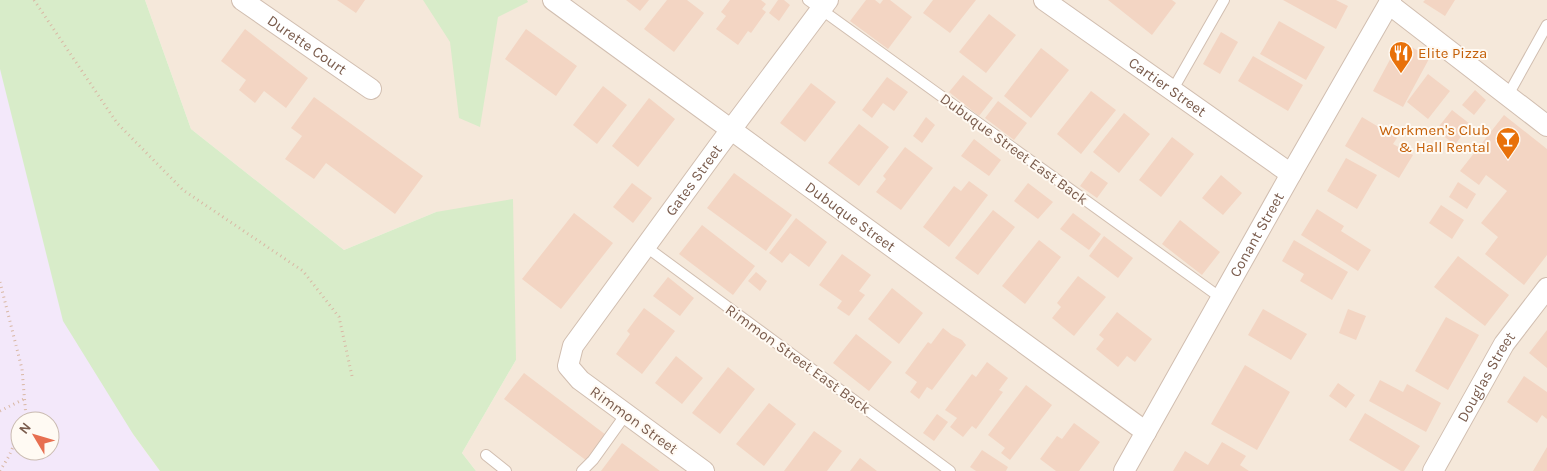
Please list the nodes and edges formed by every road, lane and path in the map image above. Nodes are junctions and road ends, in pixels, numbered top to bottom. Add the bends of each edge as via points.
1 (34, 0) edge
2 (242, 0) edge
3 (553, 0) edge
4 (1224, 0) edge
5 (1390, 2) edge
6 (819, 3) edge
7 (1055, 4) edge
8 (1547, 25) edge
9 (371, 89) dead end
10 (1172, 91) junction
11 (1508, 95) junction
12 (1547, 126) edge
13 (732, 129) junction
14 (1290, 174) junction
15 (645, 246) junction
16 (0, 282) edge
17 (1547, 288) edge
18 (1221, 298) junction
19 (568, 366) joint
20 (352, 376) dead end
21 (24, 399) junction
22 (0, 411) edge
23 (25, 411) edge
24 (626, 414) junction
25 (1146, 432) junction
26 (486, 455) dead end
27 (10, 456) edge
28 (0, 471) edge
29 (506, 471) edge
30 (582, 471) edge
31 (704, 471) edge
32 (950, 471) edge
33 (1124, 471) edge
34 (1433, 471) edge

1 - 20 path via 116,123 183,190 303,271 339,317
2 - 9 street, Durette Court
3 - 13 street, Dubuque Street
4 - 10 lane
5 - 11 street
5 - 14 street, Conant Street
6 - 13 street, Gates Street
6 - 18 lane, Dubuque Street East Back
7 - 10 street, Cartier Street
8 - 11 lane
10 - 14 street, Cartier Street
11 - 12 street
13 - 15 street, Gates Street
13 - 25 street, Dubuque Street
14 - 18 street, Conant Street
15 - 19 street, Gates Street via 573,346
15 - 32 lane, Rimmon Street East Back
16 - 21 path via 22,369
17 - 34 street, Douglas Street via 1504,344
18 - 25 street, Conant Street
19 - 24 street, Rimmon Street via 580,380
21 - 22 path
21 - 23 path
24 - 30 lane
24 - 31 street, Rimmon Street
25 - 33 street, Conant Street
26 - 29 lane
27 - 28 path

